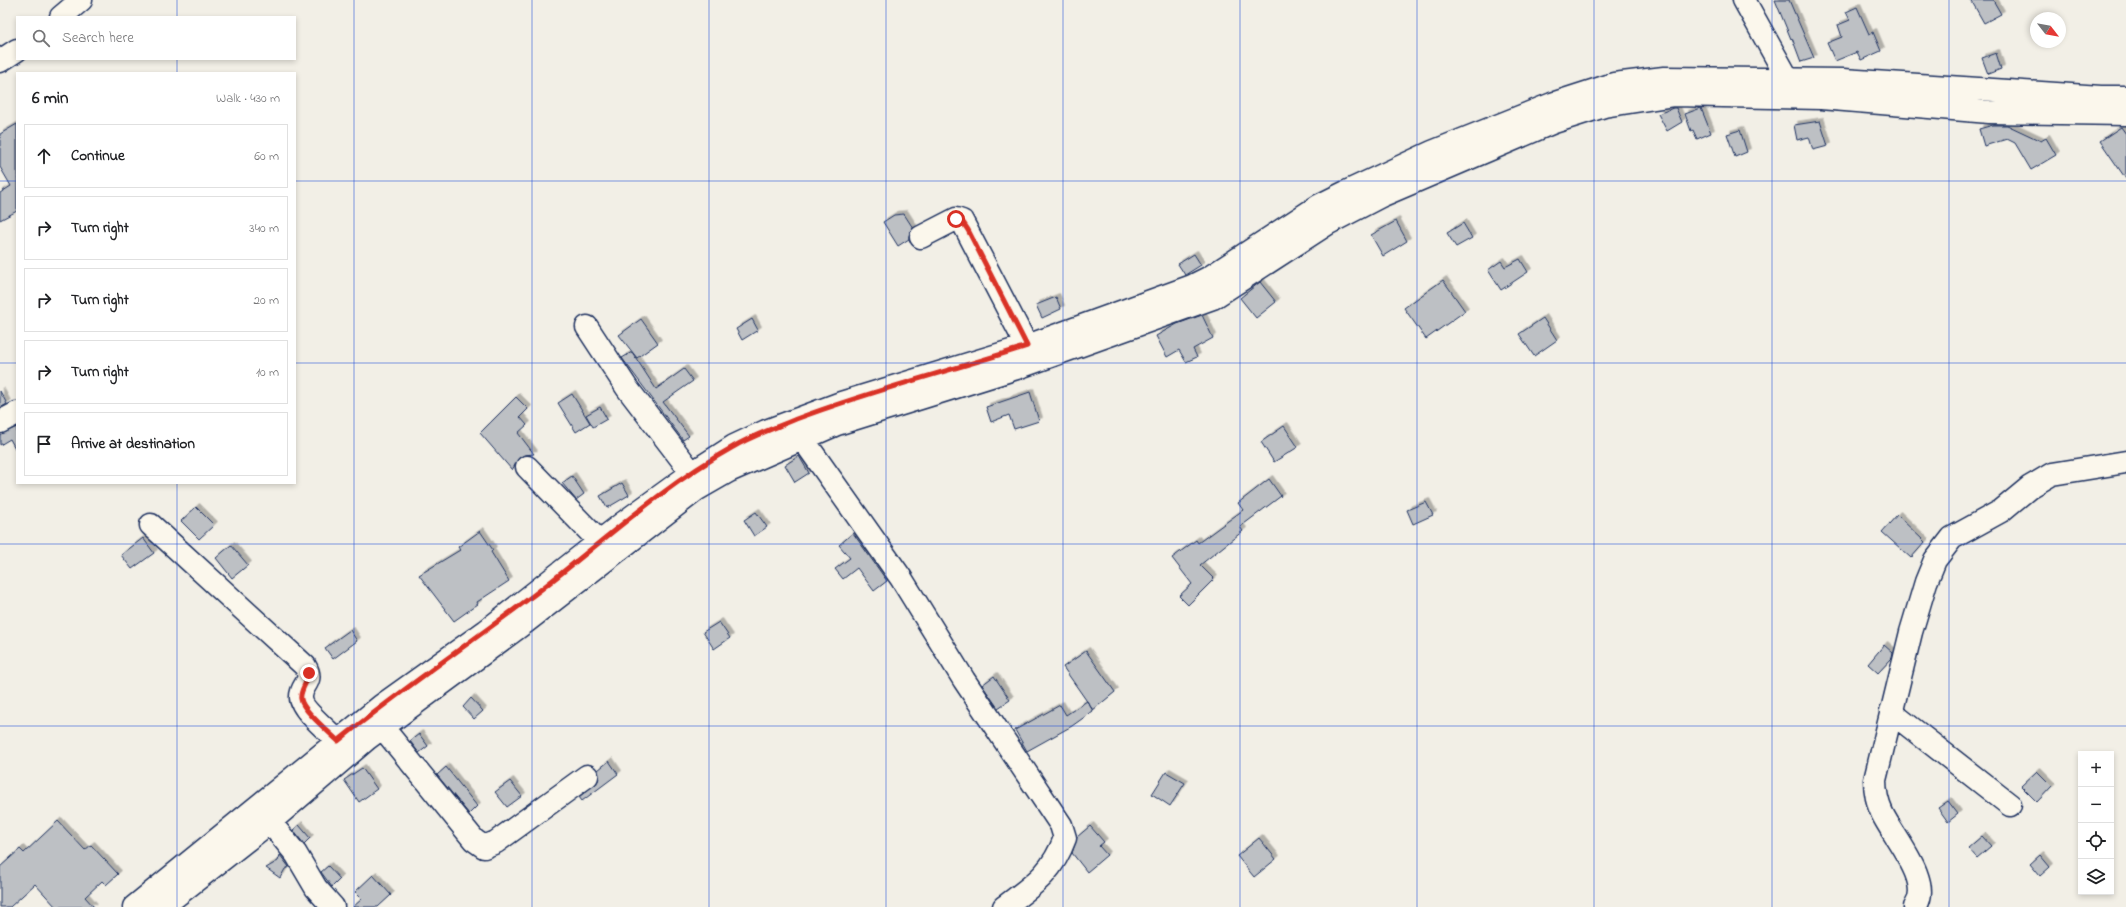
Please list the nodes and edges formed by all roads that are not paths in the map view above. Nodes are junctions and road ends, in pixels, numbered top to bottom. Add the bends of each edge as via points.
1 (82, 0) edge
2 (1744, 0) edge
3 (62, 16) edge
4 (16, 51) edge
5 (0, 61) edge
6 (1788, 79) junction
7 (2126, 97) edge
8 (2126, 114) edge
9 (921, 237) dead end
10 (587, 326) dead end
11 (1027, 346) junction
12 (16, 414) edge
13 (0, 422) edge
14 (802, 438) junction
15 (2126, 462) edge
16 (527, 467) dead end
17 (692, 473) junction
18 (151, 525) dead end
19 (600, 542) junction
20 (1892, 712) junction
21 (382, 728) junction
22 (338, 741) junction
23 (587, 776) dead end
24 (2010, 805) dead end
25 (270, 822) junction
26 (134, 907) edge
27 (162, 907) edge
28 (333, 907) edge
29 (1004, 907) edge
30 (1915, 907) edge

1 - 3 street
2 - 6 street
4 - 5 street
6 - 7 street
6 - 11 street via 1636,80 1614,84 1552,104 1432,152 1320,205 1210,277 1192,286
8 - 14 street via 1989,112 1821,98 1674,95 1604,106 1554,122 1381,196 1327,224 1213,298 1020,367 837,424
9 - 11 street via 947,222 956,219 962,221
10 - 17 street via 624,383
11 - 17 street via 816,412 734,446
12 - 13 street
14 - 21 street via 729,471 696,490 523,624
14 - 29 street via 901,578 964,680 1061,825 1065,838 1054,863 1036,882
15 - 20 street via 2052,474 2030,487 2001,511 1952,538 1935,560 1926,582
16 - 19 street
17 - 19 street
18 - 22 street via 305,666 309,673 302,693 304,707
19 - 22 street
20 - 24 street
20 - 30 street via 1874,780 1882,814 1919,879 1920,901
21 - 23 street via 474,840 484,847 496,842
21 - 25 street
22 - 26 street
25 - 27 street
25 - 28 street via 296,854 316,888

